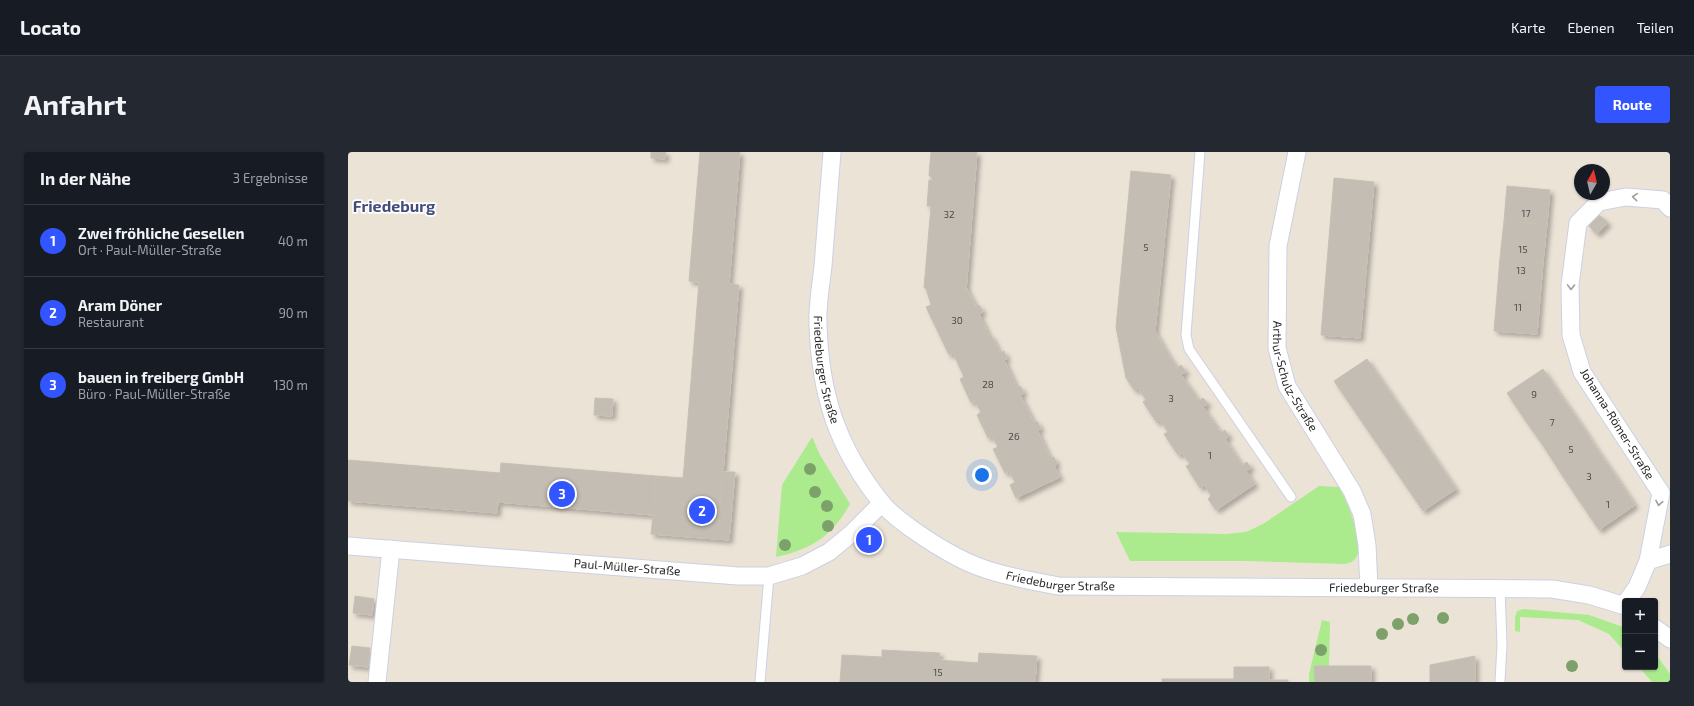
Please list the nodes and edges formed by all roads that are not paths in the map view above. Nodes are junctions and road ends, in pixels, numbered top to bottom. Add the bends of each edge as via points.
1 (832, 152) edge
2 (1200, 152) edge
3 (1297, 152) edge
4 (1670, 208) edge
5 (1290, 497) dead end
6 (882, 503) junction
7 (348, 546) edge
8 (391, 549) junction
9 (1670, 554) edge
10 (1648, 561) junction
11 (769, 576) junction
12 (1369, 588) junction
13 (1500, 589) junction
14 (1629, 598) edge
15 (1622, 603) edge
16 (1658, 630) edge
17 (1670, 639) edge
18 (378, 682) edge
19 (760, 682) edge
20 (1500, 682) edge

1 - 6 street, Friedeburger Straße via 818,322 820,359 826,396 837,432 857,468
2 - 5 lane via 1186,335 1189,349
3 - 12 street, Arthur-Schulz-Straße via 1278,246 1276,348 1287,386 1352,491 1362,514 1367,545
4 -> 10 street, Johanna-Römer-Straße via 1663,200 1634,197 1599,202 1578,223 1570,285 1571,335 1582,372 1661,493
6 - 11 street, Paul-Müller-Straße via 852,534 829,552 802,566
6 - 12 street, Friedeburger Straße via 915,531 958,558 1004,576 1058,586
7 - 8 street, Paul-Müller-Straße
8 - 11 street, Paul-Müller-Straße via 738,576
8 - 18 street
9 - 10 street
10 - 14 street, Johanna-Römer-Straße
11 - 19 lane
12 - 13 street, Friedeburger Straße
13 - 15 street, Friedeburger Straße via 1552,589
13 - 20 lane
16 - 17 street

